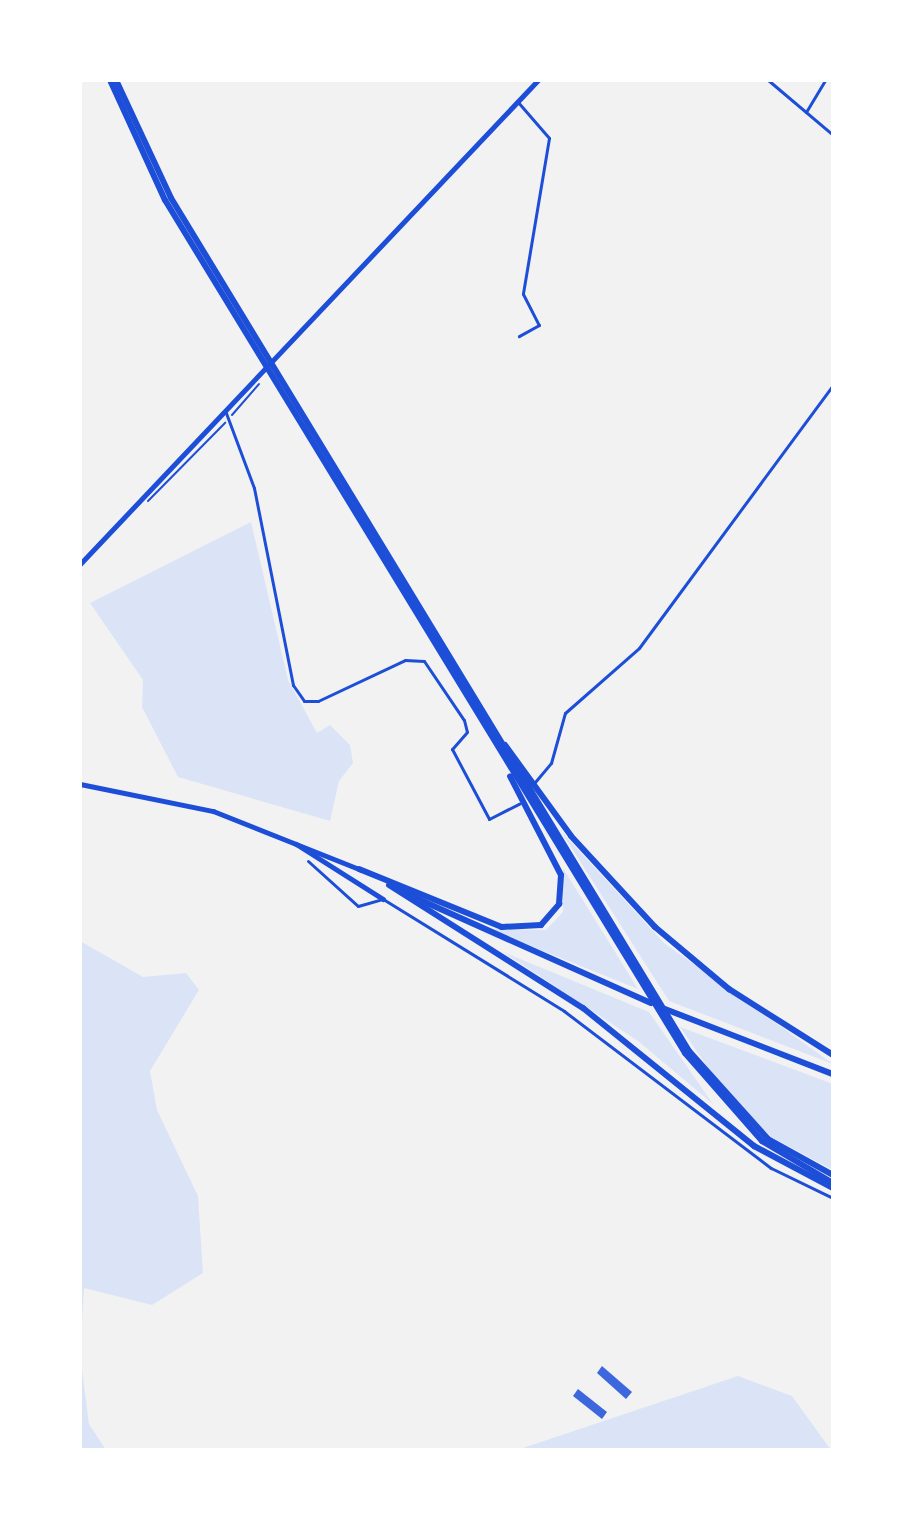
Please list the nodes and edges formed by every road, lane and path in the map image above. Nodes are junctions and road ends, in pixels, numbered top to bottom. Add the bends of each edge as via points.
1 (110, 80) edge
2 (116, 80) edge
3 (538, 80) edge
4 (768, 80) edge
5 (825, 80) edge
6 (517, 101) junction
7 (806, 112) junction
8 (833, 135) edge
9 (519, 336) dead end
10 (262, 356) junction
11 (833, 385) edge
12 (227, 416) junction
13 (345, 493) junction
14 (141, 509) dead end
15 (80, 564) edge
16 (495, 733) junction
17 (495, 744) junction
18 (535, 782) dead end
19 (80, 784) edge
20 (519, 804) dead end
21 (282, 835) junction
22 (308, 861) dead end
23 (359, 869) junction
24 (389, 885) junction
25 (383, 899) junction
26 (833, 1055) edge
27 (833, 1074) edge
28 (833, 1175) edge
29 (833, 1186) edge
30 (833, 1198) edge

1 - 10 highway via 165,200
2 - 10 highway via 171,198
3 - 6 main road
4 - 7 street
5 - 7 street
6 - 9 street via 549,138 523,294 539,325
6 - 12 main road
7 - 8 street
10 - 13 highway
11 - 18 street via 639,648 565,713 551,763
12 - 14 path
12 - 15 main road
12 - 20 street via 254,488 293,685 304,701 318,701 405,660 424,661 464,720 467,732 452,749 489,819
13 - 16 highway
13 - 17 highway
16 - 26 highway via 571,836 648,920 729,989
16 - 28 highway via 709,1079 768,1139
17 - 23 highway via 558,865 562,893 548,920 509,929
17 - 29 highway via 705,1081 762,1141
19 - 21 main road via 213,811
21 - 23 main road
21 - 25 main road
22 - 25 street via 358,906
23 - 24 main road
24 - 27 highway via 631,995
24 - 29 highway via 583,1008 754,1146
25 - 30 street via 564,1011 771,1168

